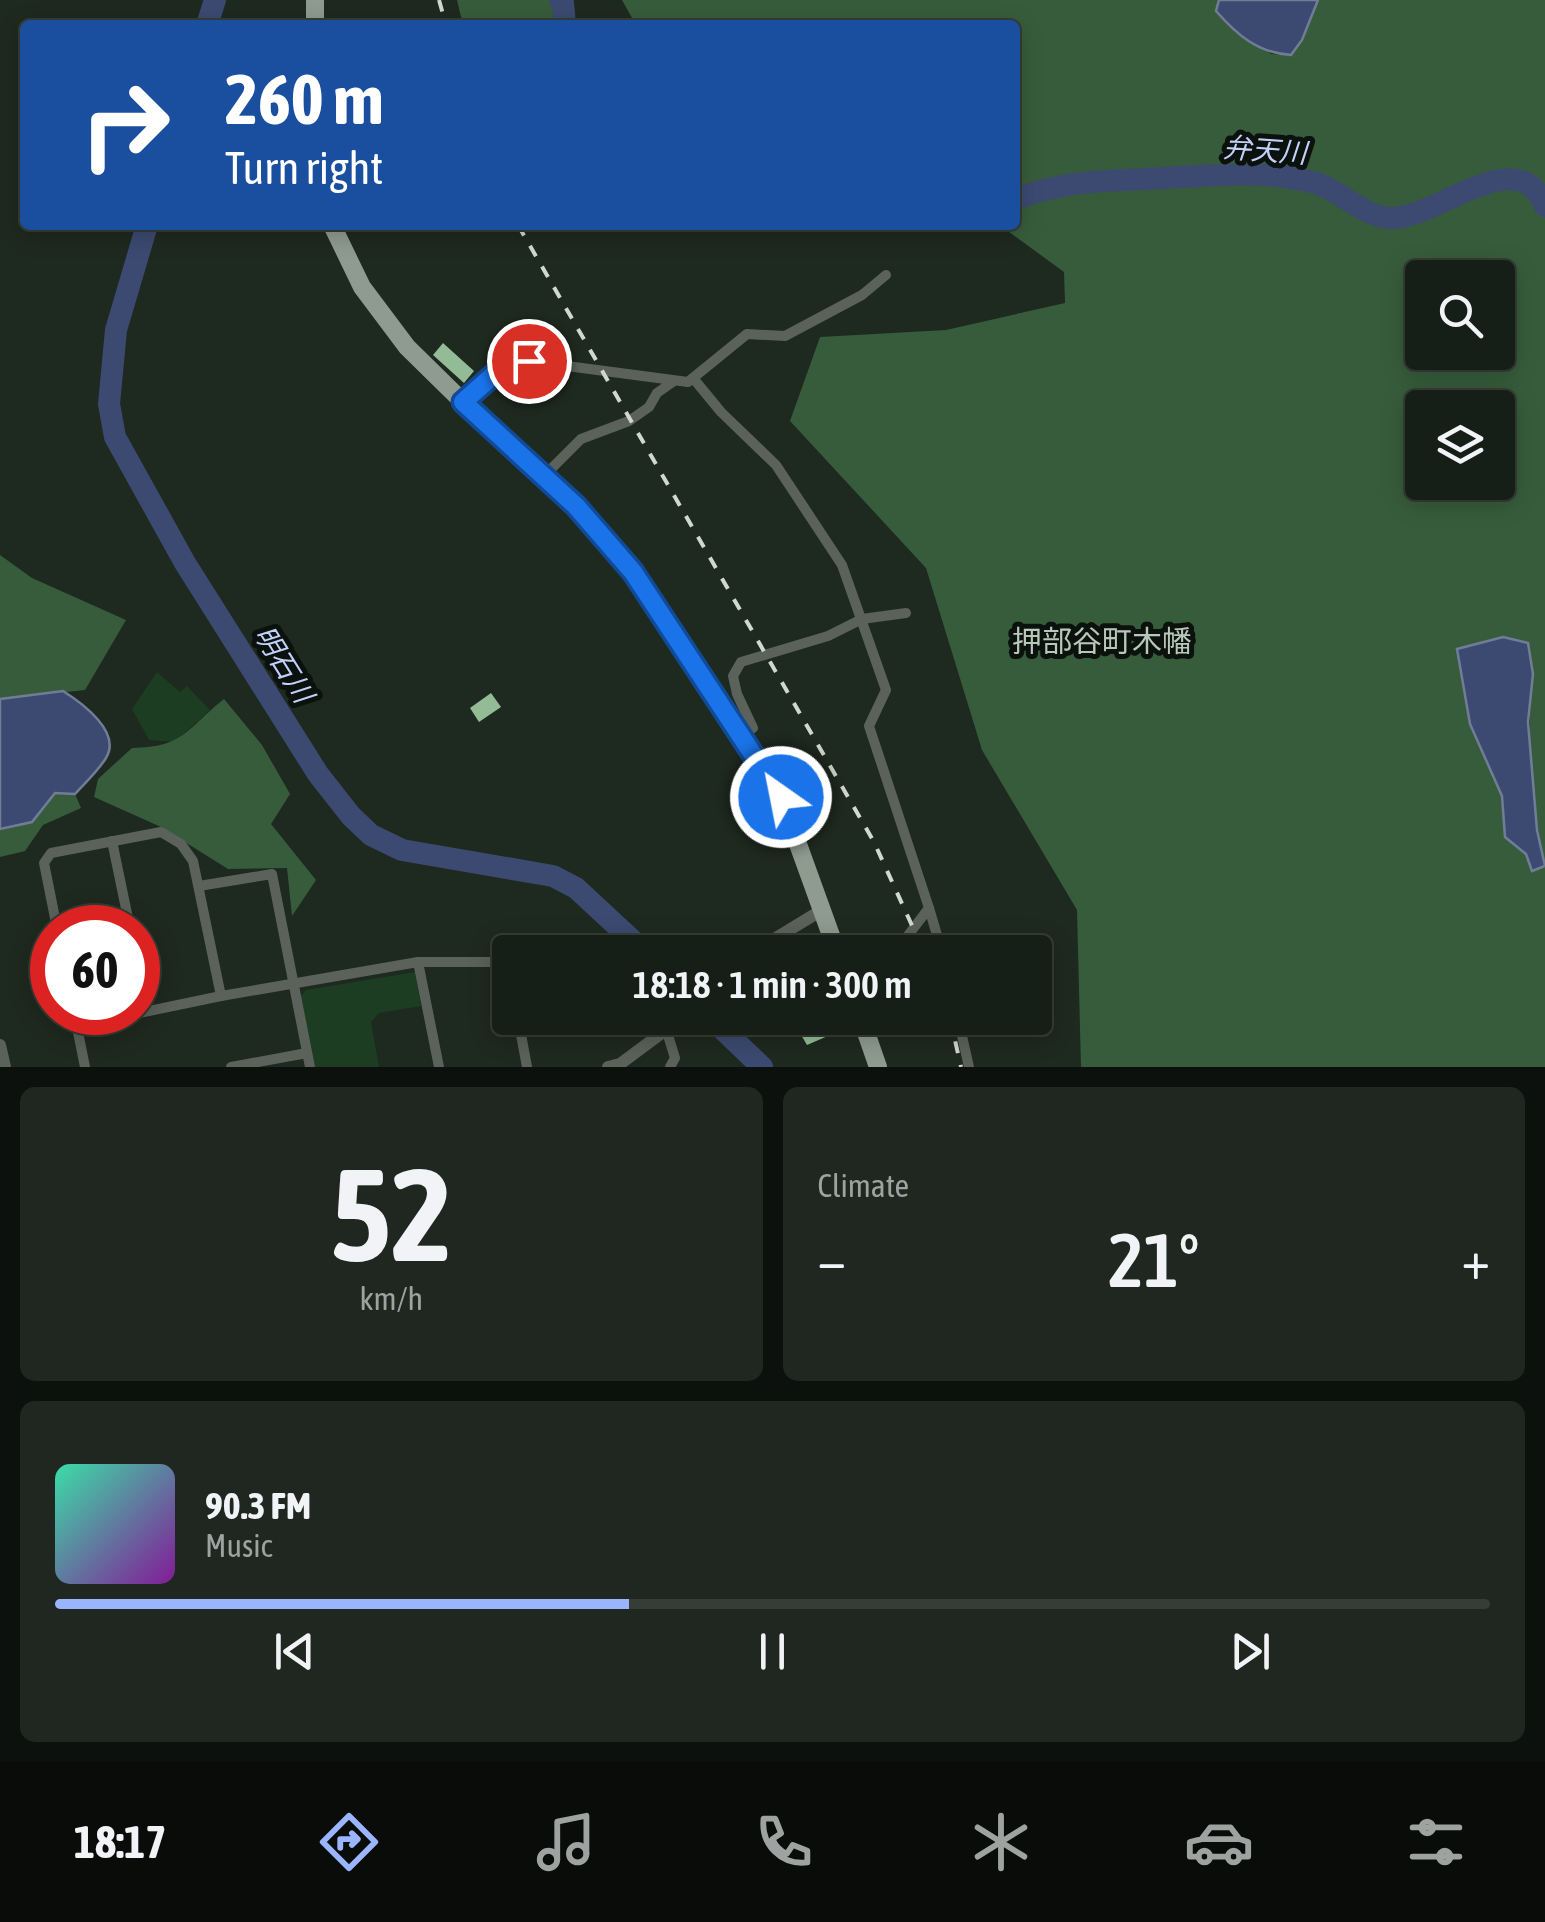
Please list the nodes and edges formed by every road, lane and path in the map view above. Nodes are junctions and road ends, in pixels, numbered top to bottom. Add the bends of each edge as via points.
1 (334, 230) edge
2 (886, 275) dead end
3 (693, 378) junction
4 (675, 380) junction
5 (463, 402) junction
6 (544, 476) junction
7 (906, 613) dead end
8 (862, 619) junction
9 (742, 737) junction
10 (112, 841) junction
11 (199, 886) junction
12 (52, 905) edge
13 (125, 905) edge
14 (929, 908) junction
15 (822, 910) junction
16 (781, 935) edge
17 (831, 935) edge
18 (908, 935) edge
19 (937, 935) edge
20 (418, 962) junction
21 (492, 962) edge
22 (293, 984) junction
23 (221, 996) junction
24 (160, 1009) edge
25 (78, 1035) edge
26 (521, 1035) edge
27 (663, 1035) edge
28 (668, 1035) edge
29 (866, 1035) edge
30 (962, 1035) edge
31 (0, 1045) edge
32 (307, 1052) junction
33 (5, 1067) edge
34 (85, 1067) edge
35 (231, 1067) edge
36 (310, 1067) edge
37 (439, 1067) edge
38 (527, 1067) edge
39 (608, 1067) edge
40 (670, 1067) edge
41 (878, 1067) edge
42 (969, 1067) edge

1 - 5 main road via 362,287 407,347
2 - 3 street via 862,296 785,336 747,334
3 - 4 street
3 - 8 street via 776,465 842,565
4 - 5 street via 529,361 499,370
4 - 6 street via 629,421 580,439
5 - 6 main road
6 - 9 main road via 633,572
7 - 8 street
8 - 9 street via 741,662 733,676 754,728
8 - 14 street via 886,690 869,726
9 - 15 main road via 781,797
10 - 11 street via 160,832 193,861
10 - 12 street via 51,853 44,864
10 - 13 street
11 - 22 street via 272,874
11 - 23 street
14 - 18 street
14 - 19 street
15 - 16 street
15 - 17 main road
20 - 21 street
20 - 22 street
20 - 37 street
22 - 23 street
22 - 32 street
23 - 24 street
25 - 34 street
26 - 38 street
27 - 39 street
28 - 40 street via 675,1058
29 - 41 main road
30 - 42 street
31 - 33 street
32 - 35 street
32 - 36 street

